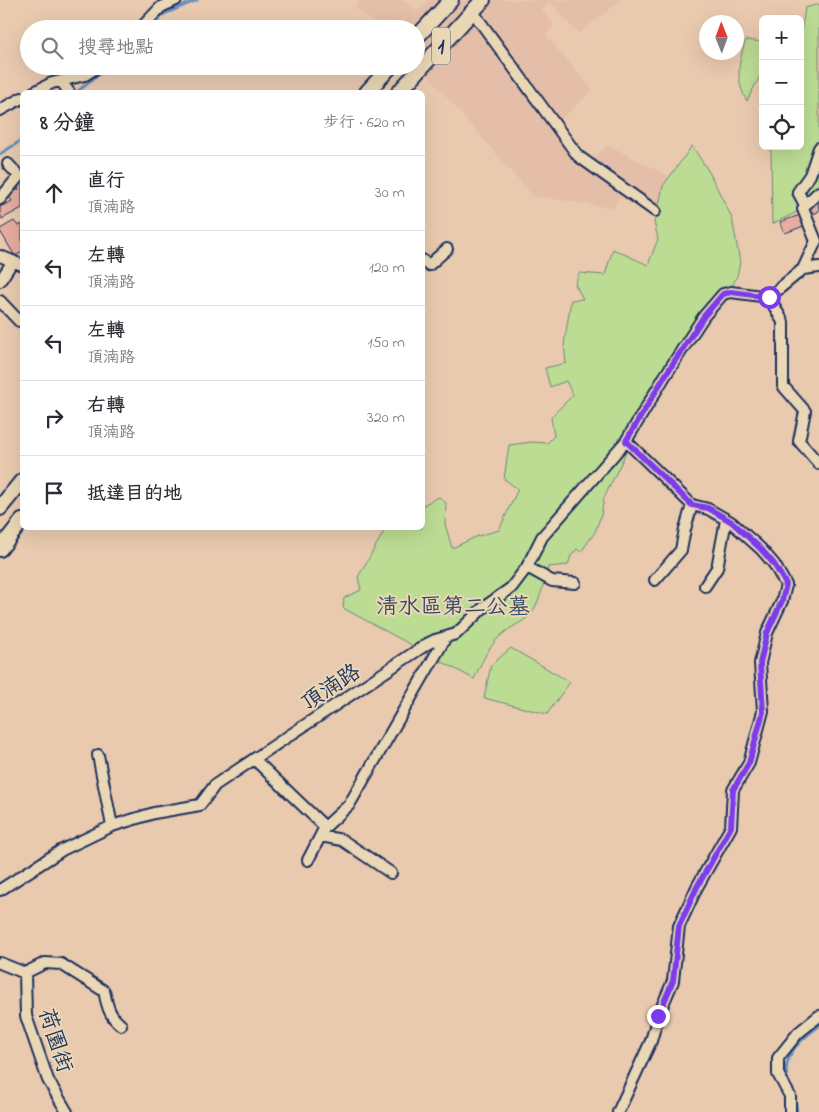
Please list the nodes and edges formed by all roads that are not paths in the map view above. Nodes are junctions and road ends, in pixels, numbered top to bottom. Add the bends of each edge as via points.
1 (176, 0) edge
2 (451, 0) edge
3 (483, 0) edge
4 (473, 12) junction
5 (149, 20) edge
6 (425, 28) edge
7 (425, 64) edge
8 (85, 75) edge
9 (383, 75) edge
10 (415, 75) edge
11 (61, 81) junction
12 (38, 90) edge
13 (68, 90) edge
14 (369, 90) edge
15 (401, 90) edge
16 (20, 99) edge
17 (0, 110) edge
18 (819, 148) edge
19 (8, 164) dead end
20 (819, 192) edge
21 (0, 199) edge
22 (805, 205) junction
23 (655, 211) dead end
24 (447, 250) dead end
25 (0, 256) edge
26 (425, 262) edge
27 (18, 263) edge
28 (819, 267) edge
29 (803, 269) junction
30 (0, 281) edge
31 (769, 297) junction
32 (0, 301) edge
33 (18, 321) dead end
34 (626, 441) junction
35 (819, 464) edge
36 (20, 483) edge
37 (692, 505) junction
38 (0, 508) edge
39 (726, 520) junction
40 (20, 523) edge
41 (0, 549) edge
42 (527, 567) junction
43 (655, 580) dead end
44 (575, 583) dead end
45 (705, 586) dead end
46 (446, 637) junction
47 (98, 754) dead end
48 (254, 758) junction
49 (112, 826) junction
50 (323, 832) junction
51 (308, 860) dead end
52 (391, 873) dead end
53 (0, 890) edge
54 (0, 963) edge
55 (25, 973) junction
56 (819, 1016) edge
57 (121, 1025) dead end
58 (67, 1112) edge
59 (618, 1112) edge
60 (790, 1112) edge

1 - 5 street via 161,7
2 - 6 main road, 1
3 - 4 main road, 1
4 - 7 main road, 1
4 - 23 street via 578,156
8 - 11 street
9 - 14 main road
10 - 15 main road, 1
11 - 12 street
11 - 13 street
16 - 17 street
18 - 22 street via 810,175 798,192
19 - 21 street via 19,176
20 - 22 street
22 - 29 street via 803,210 816,241
24 - 26 street via 429,265
25 - 27 street
27 - 30 street
28 - 29 street
29 - 31 street
31 - 34 street, 頂湳路 via 731,292 723,294 704,316
31 - 35 street via 783,322 783,386 805,411 798,441
32 - 33 street
34 - 37 street
34 - 42 street, 頂湳路 via 542,537
36 - 38 main road
37 - 39 street via 708,508
37 - 43 street via 681,550
39 - 45 street via 717,568
39 - 59 street via 761,549 786,584 767,633 760,663 763,712 749,763 733,790 731,827 679,926 673,981 651,1041
40 - 41 main road
42 - 44 street via 552,581
42 - 46 street, 頂湳路 via 511,588 483,608 456,634
46 - 48 street, 頂湳路 via 427,644
46 - 50 street via 349,805
47 - 49 street
48 - 49 street, 頂湳路 via 215,785 200,805 154,813
48 - 50 street
49 - 53 street, 頂湳路 via 62,850
50 - 51 street
50 - 52 street via 342,840
54 - 55 street
55 - 57 street via 45,963 61,964 104,991 113,1019
55 - 58 street, 荷園街 via 26,1016 48,1080
56 - 60 street via 798,1033 778,1058 778,1074 790,1096

